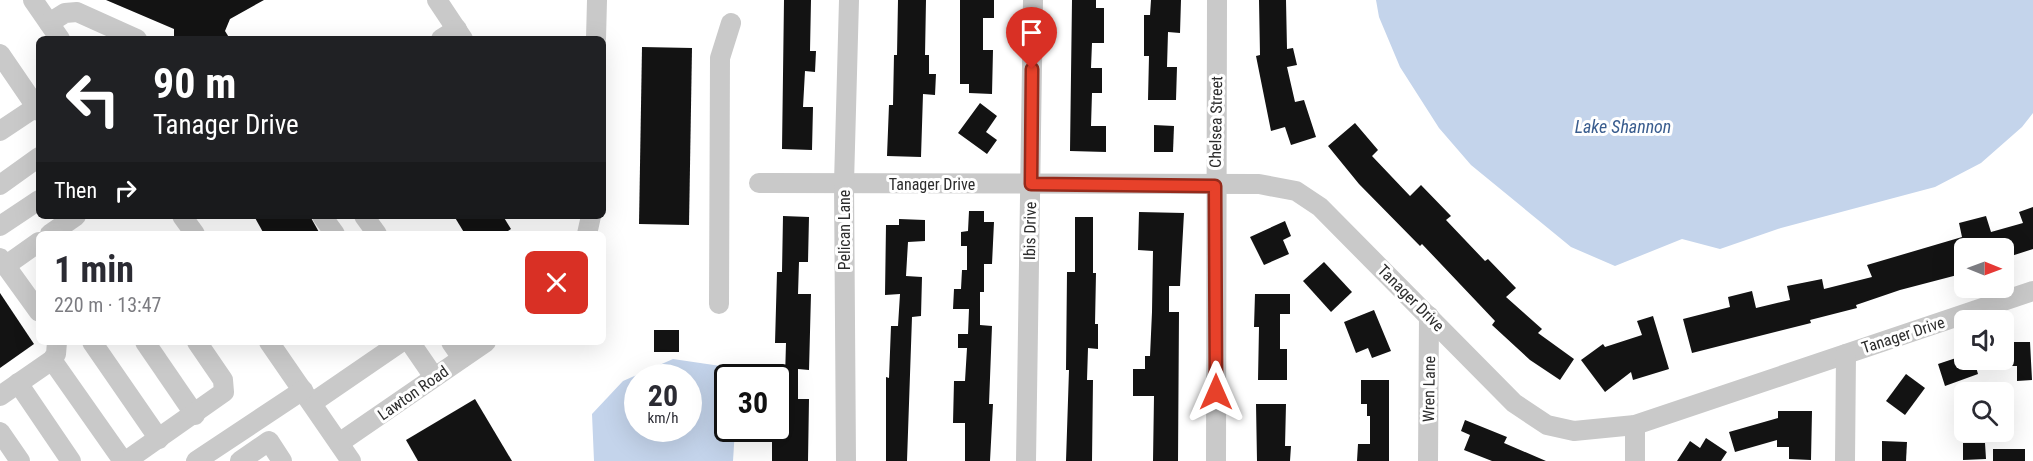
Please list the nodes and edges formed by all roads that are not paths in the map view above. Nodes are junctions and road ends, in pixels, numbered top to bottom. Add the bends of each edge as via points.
1 (33, 0) edge
2 (438, 0) edge
3 (597, 0) edge
4 (849, 0) edge
5 (1033, 0) edge
6 (1217, 0) edge
7 (731, 23) dead end
8 (55, 31) edge
9 (130, 36) edge
10 (454, 36) edge
11 (596, 36) edge
12 (0, 54) edge
13 (6, 77) edge
14 (36, 107) edge
15 (36, 110) edge
16 (0, 131) edge
17 (36, 159) edge
18 (759, 183) dead end
19 (844, 183) junction
20 (1031, 184) junction
21 (0, 185) edge
22 (1215, 186) junction
23 (36, 202) edge
24 (72, 219) edge
25 (0, 226) edge
26 (54, 231) edge
27 (36, 244) edge
28 (3, 262) edge
29 (33, 290) edge
30 (2033, 291) edge
31 (719, 304) dead end
32 (1430, 316) junction
33 (94, 345) edge
34 (147, 345) edge
35 (199, 345) edge
36 (271, 345) edge
37 (395, 345) edge
38 (412, 345) edge
39 (475, 345) edge
40 (456, 350) edge
41 (55, 351) edge
42 (1845, 354) junction
43 (434, 377) junction
44 (18, 383) junction
45 (0, 396) edge
46 (307, 397) junction
47 (195, 414) junction
48 (1635, 425) junction
49 (0, 432) edge
50 (159, 439) junction
51 (339, 443) junction
52 (20, 461) edge
53 (71, 461) edge
54 (124, 461) edge
55 (196, 461) edge
56 (240, 461) edge
57 (282, 461) edge
58 (351, 461) edge
59 (846, 461) edge
60 (1026, 461) edge
61 (1216, 461) edge
62 (1428, 461) edge
63 (1635, 461) edge
64 (1845, 461) edge

1 - 8 street
2 - 10 street
3 - 11 street
4 - 19 street, Pelican Lane
5 - 20 street, Ibis Drive
6 - 22 street, Chelsea Street
7 - 31 street via 720,58
8 - 9 street via 65,13 77,12
12 - 13 street
13 - 14 street
15 - 16 street
17 - 21 street
18 - 19 street, Tanager Drive
19 - 20 street, Tanager Drive
19 - 59 street, Pelican Lane
20 - 22 street, Tanager Drive
20 - 60 street, Ibis Drive
22 - 32 street, Tanager Drive via 1259,184 1296,191 1320,207
22 - 61 street, Chelsea Street
23 - 25 street
24 - 26 street
27 - 28 street
28 - 29 street
30 - 42 street, Tanager Drive
32 - 48 street, Tanager Drive via 1514,403 1547,425 1574,430
32 - 62 street, Wren Lane
33 - 50 street
34 - 47 street
35 - 47 street via 225,386 222,395
36 - 46 street
37 - 46 street
38 - 43 street
39 - 40 street, Lawton Road
40 - 43 street, Lawton Road
41 - 44 street
41 - 54 street
42 - 48 street, Tanager Drive
42 - 64 street
43 - 51 street, Lawton Road
44 - 45 street
44 - 53 street
46 - 51 street
46 - 55 street
47 - 50 street
48 - 63 street
49 - 52 street
50 - 54 street
51 - 58 street
56 - 57 street via 269,441

